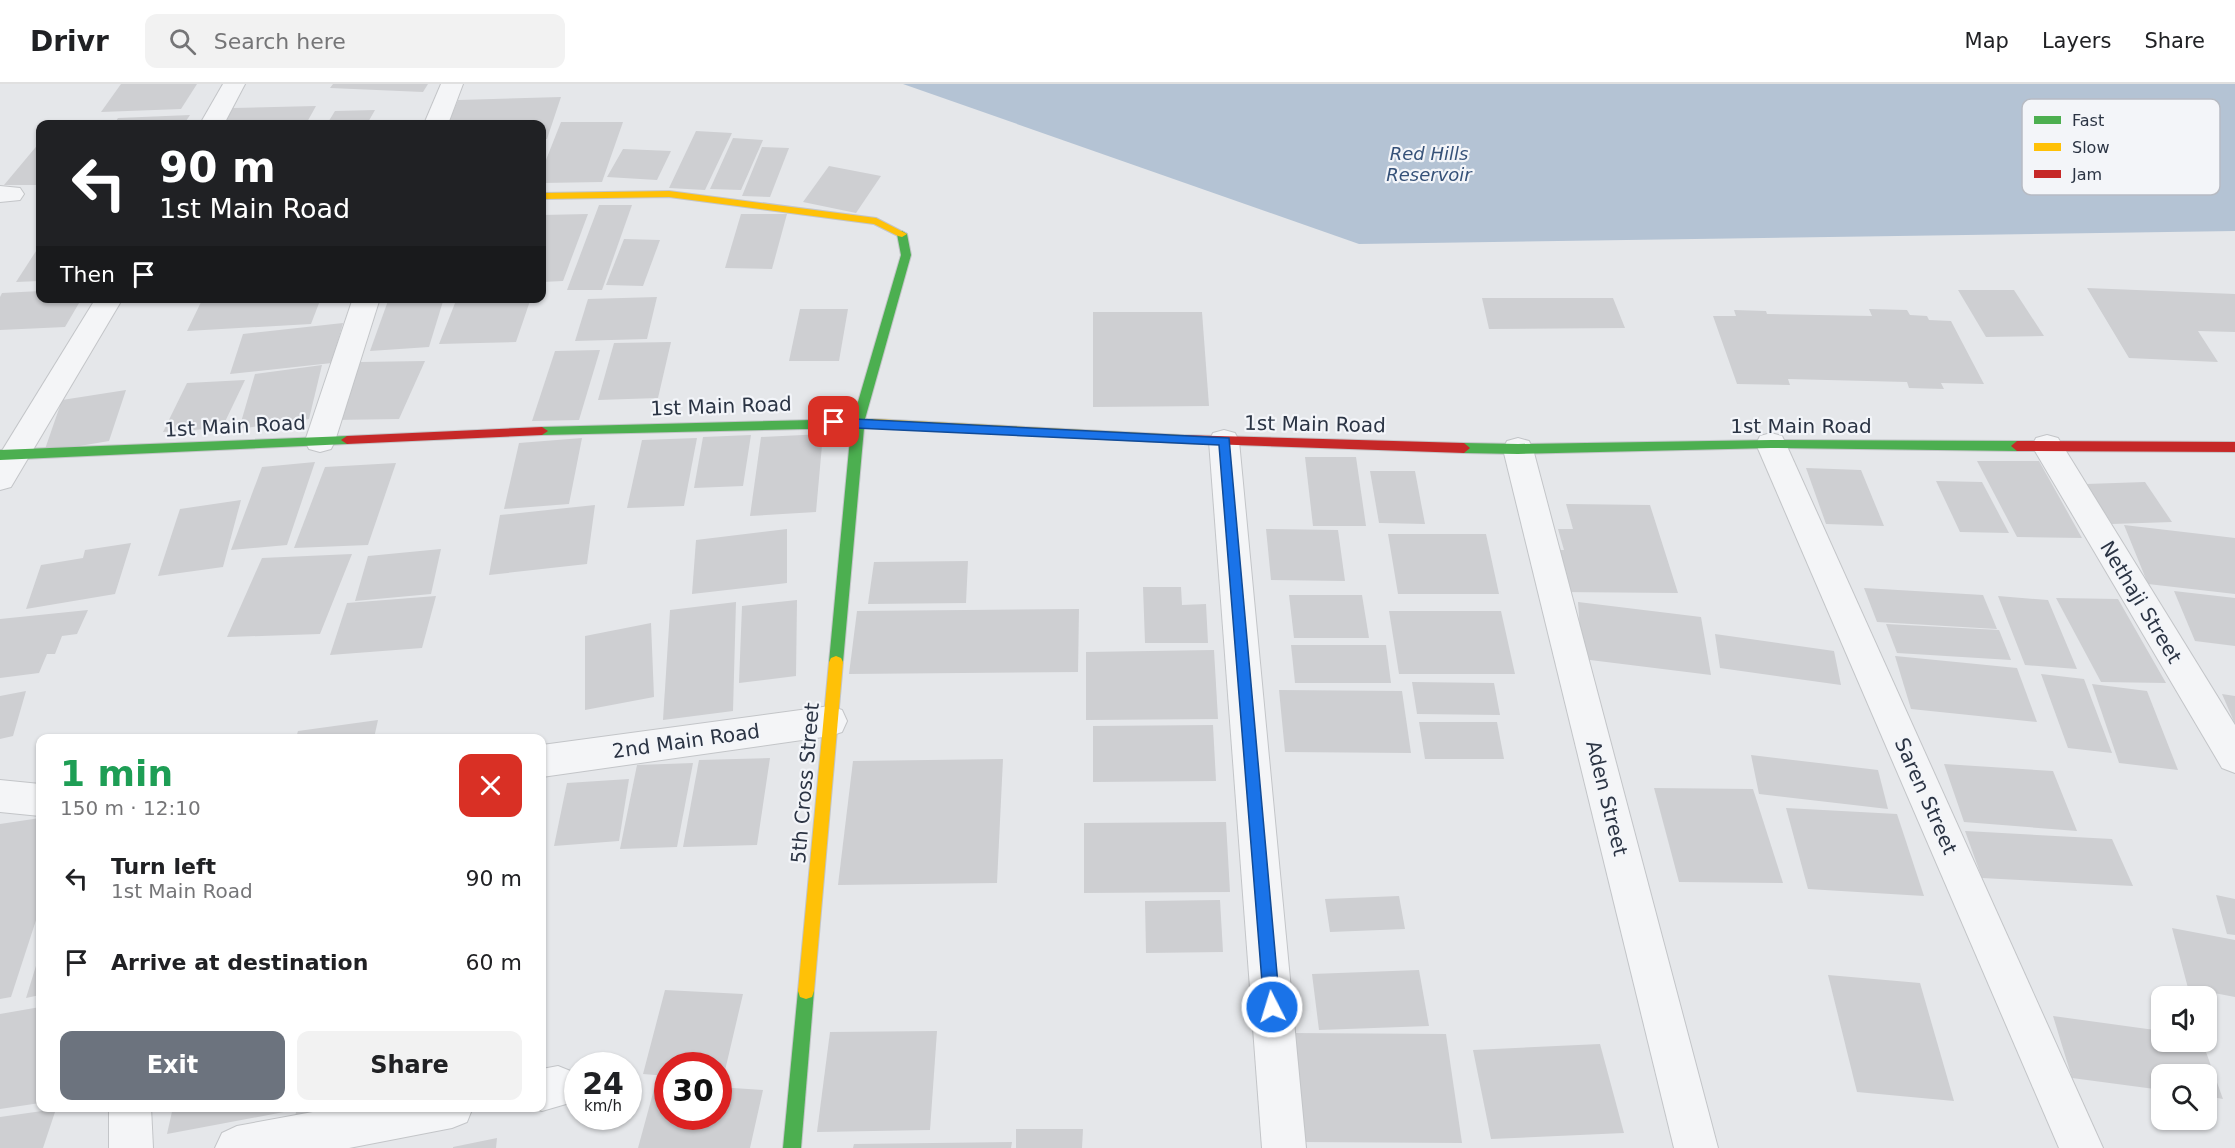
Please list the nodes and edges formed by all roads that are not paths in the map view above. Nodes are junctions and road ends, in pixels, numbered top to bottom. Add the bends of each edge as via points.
1 (234, 84) edge
2 (452, 84) edge
3 (214, 120) edge
4 (437, 120) edge
5 (546, 196) edge
6 (107, 303) edge
7 (365, 303) edge
8 (858, 422) junction
9 (320, 441) junction
10 (1224, 441) junction
11 (1771, 444) junction
12 (2048, 446) junction
13 (2235, 447) edge
14 (1518, 449) junction
15 (4, 463) edge
16 (830, 721) junction
17 (2235, 758) edge
18 (546, 761) edge
19 (0, 796) edge
20 (36, 800) edge
21 (130, 1112) edge
22 (426, 1112) edge
23 (131, 1148) edge
24 (237, 1148) edge
25 (792, 1148) edge
26 (1284, 1148) edge
27 (1696, 1148) edge
28 (2081, 1148) edge

1 - 3 street
2 - 4 street
5 - 8 street, 5th Cross Street via 669,194 876,221 902,234 906,255
6 - 15 street
7 - 9 street
8 - 9 street, 1st Main Road
8 - 10 street, 1st Main Road
8 - 16 street, 5th Cross Street
9 - 15 street, 1st Main Road
10 - 14 street, 1st Main Road
10 - 26 street
11 - 12 street, 1st Main Road
11 - 14 street, 1st Main Road
11 - 28 street, Saren Street
12 - 13 street, 1st Main Road
12 - 17 street, Nethaji Street
14 - 27 street, Aden Street
16 - 18 street, 2nd Main Road
16 - 25 street, 5th Cross Street
19 - 20 street
21 - 23 street
22 - 24 street

